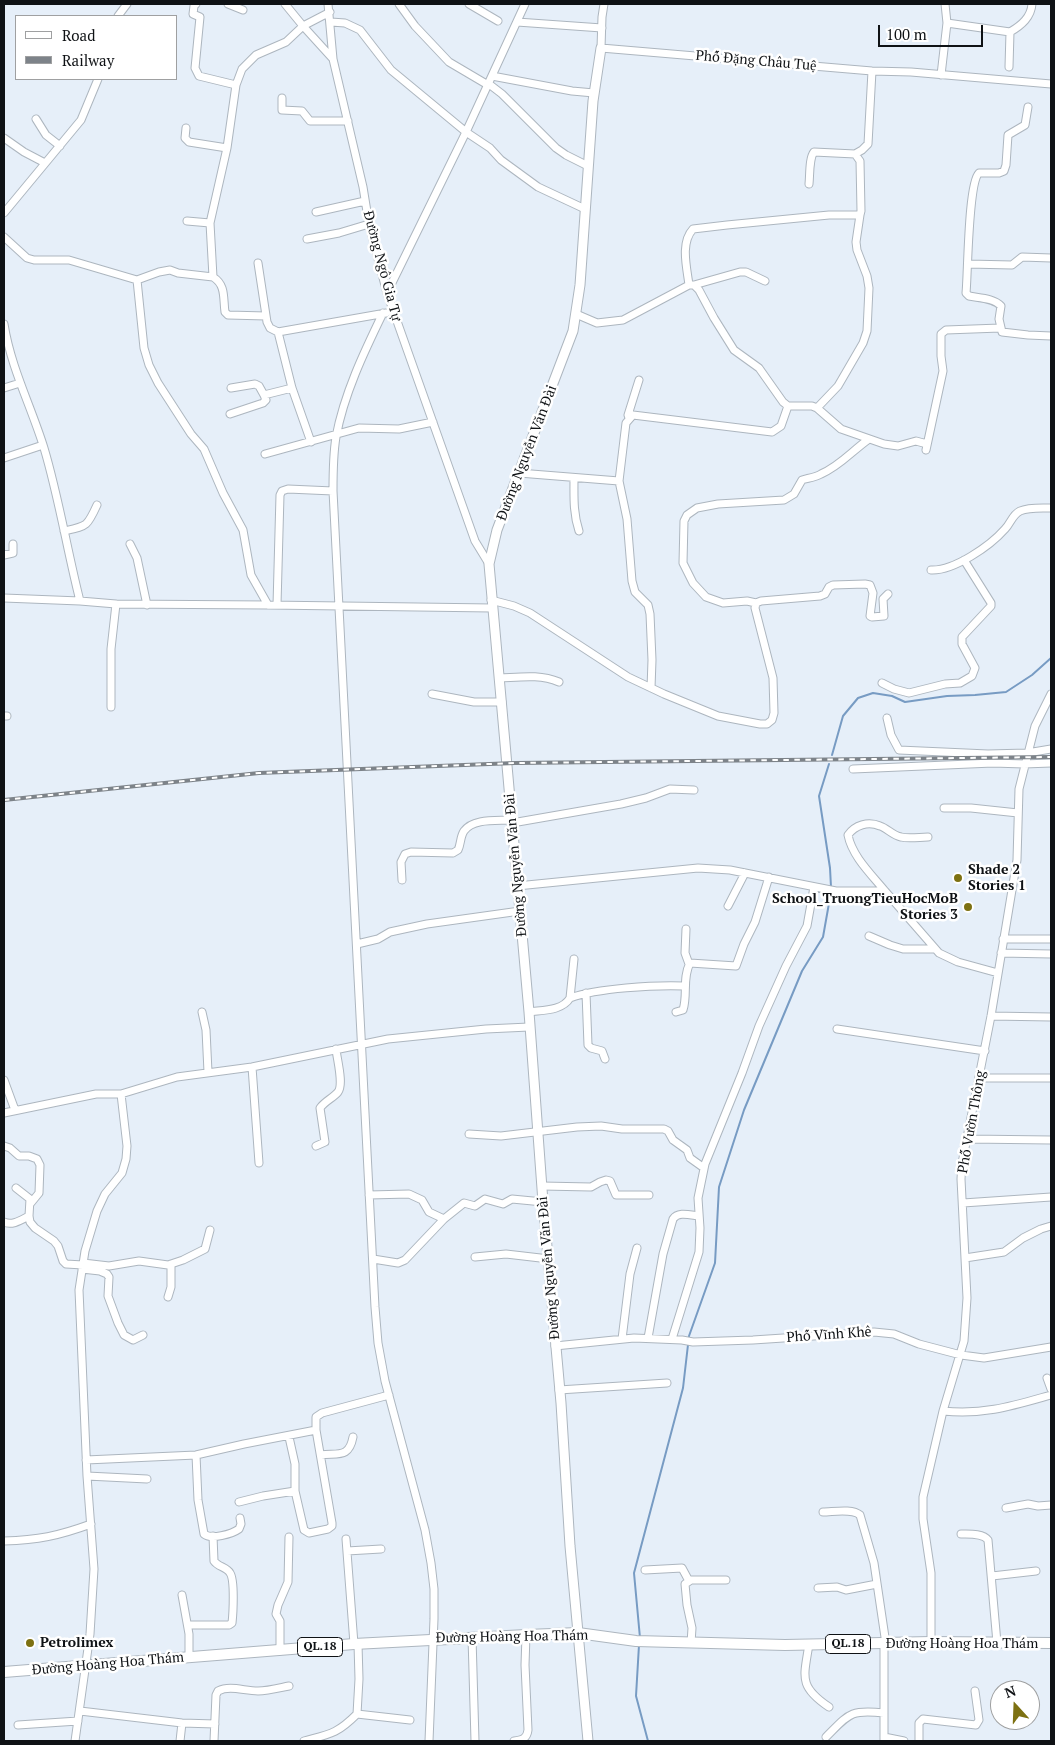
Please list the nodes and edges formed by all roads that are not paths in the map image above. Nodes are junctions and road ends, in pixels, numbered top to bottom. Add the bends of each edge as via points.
1 (127, 4) edge
2 (196, 4) edge
3 (228, 4) edge
4 (284, 4) edge
5 (400, 4) edge
6 (469, 4) edge
7 (525, 4) edge
8 (604, 4) edge
9 (945, 4) edge
10 (1032, 4) edge
11 (329, 8) edge
12 (242, 10) dead end
13 (119, 15) edge
14 (498, 21) dead end
15 (331, 22) junction
16 (517, 22) junction
17 (947, 23) junction
18 (303, 26) junction
19 (602, 28) junction
20 (1010, 32) junction
21 (601, 48) junction
22 (334, 59) junction
23 (1009, 67) dead end
24 (872, 71) junction
25 (939, 74) junction
26 (492, 76) junction
27 (98, 80) edge
28 (1051, 84) edge
29 (236, 85) junction
30 (488, 85) junction
31 (594, 93) junction
32 (282, 98) dead end
33 (1028, 107) dead end
34 (36, 119) dead end
35 (348, 121) junction
36 (186, 128) dead end
37 (466, 132) junction
38 (4, 138) edge
39 (60, 146) junction
40 (228, 148) junction
41 (855, 154) junction
42 (46, 163) junction
43 (588, 166) junction
44 (809, 184) dead end
45 (365, 201) junction
46 (585, 209) junction
47 (316, 212) dead end
48 (4, 213) edge
49 (860, 215) junction
50 (187, 221) dead end
51 (210, 223) junction
52 (369, 224) junction
53 (4, 237) edge
54 (307, 239) dead end
55 (1051, 258) edge
56 (258, 264) dead end
57 (968, 264) junction
58 (213, 277) junction
59 (137, 280) junction
60 (765, 281) dead end
61 (692, 285) junction
62 (387, 293) junction
63 (393, 311) junction
64 (382, 313) junction
65 (576, 314) junction
66 (266, 316) junction
67 (4, 327) edge
68 (1000, 328) junction
69 (278, 332) junction
70 (1051, 336) edge
71 (639, 380) dead end
72 (20, 384) junction
73 (4, 388) edge
74 (231, 388) dead end
75 (292, 388) junction
76 (264, 395) junction
77 (788, 406) junction
78 (817, 408) junction
79 (230, 414) dead end
80 (629, 418) junction
81 (433, 422) junction
82 (337, 436) junction
83 (869, 439) junction
84 (311, 442) junction
85 (42, 445) junction
86 (265, 454) dead end
87 (4, 458) edge
88 (519, 473) junction
89 (574, 478) junction
90 (619, 481) junction
91 (333, 492) junction
92 (97, 505) dead end
93 (1051, 508) edge
94 (64, 531) junction
95 (579, 531) dead end
96 (13, 544) dead end
97 (130, 544) dead end
98 (4, 555) edge
99 (964, 560) junction
100 (489, 564) junction
101 (931, 570) dead end
102 (888, 594) dead end
103 (4, 598) edge
104 (80, 601) junction
105 (756, 603) junction
106 (116, 604) junction
107 (492, 604) junction
108 (147, 605) junction
109 (268, 605) junction
110 (277, 605) junction
111 (338, 606) junction
112 (500, 678) junction
113 (559, 682) dead end
114 (882, 683) dead end
115 (651, 688) junction
116 (432, 694) dead end
117 (1051, 694) edge
118 (502, 702) junction
119 (111, 707) dead end
120 (887, 718) dead end
121 (1051, 749) edge
122 (1027, 753) junction
123 (1051, 763) edge
124 (1024, 764) junction
125 (853, 769) dead end
126 (694, 790) dead end
127 (944, 808) dead end
128 (1018, 813) junction
129 (511, 821) junction
130 (928, 837) dead end
131 (744, 873) junction
132 (769, 877) junction
133 (402, 880) dead end
134 (517, 886) junction
135 (814, 887) junction
136 (885, 891) junction
137 (728, 906) dead end
138 (520, 911) junction
139 (686, 929) dead end
140 (869, 936) dead end
141 (1003, 939) junction
142 (1051, 939) edge
143 (357, 944) junction
144 (936, 949) junction
145 (1001, 953) junction
146 (1051, 954) edge
147 (574, 959) dead end
148 (689, 964) junction
149 (998, 973) junction
150 (684, 986) junction
151 (586, 993) junction
152 (570, 998) junction
153 (202, 1012) dead end
154 (529, 1012) junction
155 (676, 1012) dead end
156 (991, 1016) junction
157 (1051, 1017) edge
158 (529, 1027) junction
159 (837, 1029) dead end
160 (362, 1044) junction
161 (336, 1049) junction
162 (984, 1051) junction
163 (605, 1059) dead end
164 (252, 1067) junction
165 (208, 1072) junction
166 (980, 1078) junction
167 (1051, 1078) edge
168 (4, 1080) edge
169 (121, 1094) junction
170 (15, 1110) junction
171 (4, 1112) edge
172 (538, 1132) junction
173 (470, 1134) dead end
174 (968, 1139) junction
175 (1051, 1140) edge
176 (4, 1146) edge
177 (316, 1146) dead end
178 (259, 1163) dead end
179 (704, 1168) junction
180 (542, 1186) junction
181 (16, 1188) dead end
182 (369, 1195) junction
183 (649, 1195) dead end
184 (1051, 1198) edge
185 (543, 1202) junction
186 (963, 1203) junction
187 (30, 1204) junction
188 (29, 1216) junction
189 (699, 1216) junction
190 (444, 1219) junction
191 (4, 1222) edge
192 (1051, 1226) edge
193 (210, 1230) dead end
194 (637, 1248) dead end
195 (475, 1257) dead end
196 (965, 1258) junction
197 (373, 1259) junction
198 (549, 1259) junction
199 (171, 1264) junction
200 (83, 1266) junction
201 (168, 1297) dead end
202 (143, 1335) dead end
203 (648, 1338) junction
204 (622, 1339) junction
205 (672, 1340) junction
206 (555, 1346) junction
207 (1051, 1347) edge
208 (961, 1355) junction
209 (1047, 1378) dead end
210 (667, 1383) dead end
211 (1051, 1389) edge
212 (560, 1390) junction
213 (389, 1395) junction
214 (1051, 1395) edge
215 (943, 1411) junction
216 (316, 1430) junction
217 (289, 1436) junction
218 (353, 1437) dead end
219 (196, 1455) junction
220 (321, 1455) junction
221 (86, 1460) junction
222 (87, 1476) junction
223 (147, 1478) dead end
224 (295, 1491) junction
225 (239, 1502) dead end
226 (1051, 1505) edge
227 (1006, 1508) dead end
228 (823, 1512) dead end
229 (240, 1518) dead end
230 (90, 1524) junction
231 (961, 1534) dead end
232 (213, 1536) junction
233 (289, 1538) dead end
234 (346, 1539) dead end
235 (4, 1541) edge
236 (381, 1549) dead end
237 (347, 1551) junction
238 (645, 1570) dead end
239 (1036, 1571) dead end
240 (992, 1576) junction
241 (726, 1580) dead end
242 (689, 1581) junction
243 (877, 1584) junction
244 (818, 1588) dead end
245 (182, 1595) dead end
246 (188, 1625) junction
247 (578, 1633) junction
248 (526, 1635) junction
249 (472, 1637) junction
250 (432, 1639) junction
251 (931, 1642) junction
252 (691, 1643) junction
253 (996, 1643) junction
254 (356, 1644) junction
255 (809, 1644) junction
256 (885, 1644) junction
257 (1051, 1644) edge
258 (280, 1651) junction
259 (189, 1657) junction
260 (86, 1666) junction
261 (4, 1672) edge
262 (289, 1686) dead end
263 (976, 1691) dead end
264 (828, 1707) dead end
265 (80, 1711) junction
266 (884, 1713) junction
267 (357, 1714) junction
268 (410, 1720) dead end
269 (78, 1721) junction
270 (182, 1723) junction
271 (215, 1724) junction
272 (18, 1726) dead end
273 (336, 1732) junction
274 (826, 1737) dead end
275 (884, 1739) edge
276 (75, 1741) edge
277 (180, 1741) edge
278 (214, 1741) edge
279 (304, 1741) edge
280 (339, 1741) edge
281 (429, 1741) edge
282 (475, 1741) edge
283 (514, 1741) edge
284 (588, 1741) edge
285 (904, 1741) edge
286 (919, 1741) edge

1 - 13 street
2 - 29 street via 192,11 200,17 197,74
3 - 12 street
4 - 18 street
5 - 30 street via 448,62
6 - 14 street
7 - 16 street
8 - 19 street, Đường Nguyễn Văn Đài
9 - 17 street
10 - 20 street via 1032,12 1027,19
11 - 15 street, Đường Ngô Gia Tự
11 - 18 street
15 - 22 street, Đường Ngô Gia Tự
15 - 37 street via 345,23 360,30 391,70
16 - 19 street
16 - 26 street
17 - 20 street
17 - 25 street
18 - 22 street
18 - 29 street via 286,42 248,61
19 - 21 street, Đường Nguyễn Văn Đài
20 - 23 street
21 - 24 street, Phố Đặng Châu Tuệ
21 - 31 street, Đường Nguyễn Văn Đài
22 - 35 street, Đường Ngô Gia Tự
24 - 25 street, Phố Đặng Châu Tuệ
24 - 41 street via 868,144
25 - 28 street
26 - 30 street
26 - 31 street
27 - 39 street via 81,120
29 - 40 street
30 - 37 street
30 - 43 street via 502,94 556,148
31 - 43 street, Đường Nguyễn Văn Đài
32 - 35 street via 282,110 302,111 310,122
33 - 57 street via 1025,125 1008,135 1004,171 979,173 975,180
34 - 39 street via 46,135
35 - 45 street, Đường Ngô Gia Tự
36 - 40 street via 185,138 189,142
37 - 46 street via 538,186
37 - 62 street
38 - 42 street
39 - 42 street
40 - 51 street
41 - 44 street via 814,152
41 - 49 street via 860,161
42 - 48 street
43 - 46 street, Đường Nguyễn Văn Đài
45 - 47 street
45 - 52 street, Đường Ngô Gia Tự
46 - 65 street, Đường Nguyễn Văn Đài
49 - 61 street via 829,215 693,230 686,244
49 - 78 street via 856,242 869,288 867,331 838,386
50 - 51 street
51 - 58 street
52 - 54 street
52 - 62 street, Đường Ngô Gia Tự
53 - 59 street via 27,258 69,260
55 - 57 street via 1022,257 1012,265
56 - 66 street
57 - 68 street via 966,293 1001,306
58 - 59 street via 170,270
58 - 66 street via 220,281 224,290 228,315
59 - 109 street via 144,348 149,365 191,434 204,449 242,530 251,576
60 - 61 street via 740,272
61 - 65 street via 623,320 597,323
61 - 77 street via 700,290 734,350 759,368
62 - 63 street, Đường Ngô Gia Tự
63 - 64 street
63 - 81 street, Đường Ngô Gia Tự
64 - 69 street
64 - 82 street via 352,382
65 - 88 street, Đường Nguyễn Văn Đài via 573,331
66 - 69 street via 270,328
67 - 72 street
68 - 70 street via 1002,332 1013,334
68 - 83 street via 946,330 941,334 943,371 927,447 916,441 898,446
69 - 75 street
71 - 80 street
72 - 73 street
72 - 85 street
74 - 76 street via 255,384
75 - 76 street
75 - 84 street
76 - 79 street via 266,400 263,403
77 - 78 street
77 - 80 street via 781,426 772,432 638,416
78 - 83 street via 841,429
80 - 90 street
81 - 82 street via 399,429 359,428
81 - 100 street, Đường Ngô Gia Tự via 475,541
82 - 84 street
82 - 91 street
83 - 105 street via 836,465 802,480 789,498 718,504 697,508 687,515 683,563 693,583 706,597 723,603
84 - 86 street
85 - 87 street
85 - 94 street
88 - 89 street
88 - 100 street, Đường Nguyễn Văn Đài via 497,530
89 - 90 street
89 - 95 street via 574,512
90 - 115 street via 627,519 632,581 635,592 648,606 650,614
91 - 110 street via 295,489 282,491 280,495
91 - 111 street
92 - 94 street via 86,526
93 - 99 street via 1034,508 1014,515 1005,530
94 - 104 street
96 - 98 street via 13,553
97 - 108 street via 137,558
99 - 101 street
99 - 114 street via 991,603 962,637 962,644 975,668 972,676 960,683 909,693
100 - 107 street, Đường Nguyễn Văn Đài
102 - 105 street via 883,599 884,616 872,618 873,593 866,584 834,585 820,596
103 - 104 street
104 - 106 street
105 - 115 street via 773,678 772,720 760,724 718,716
106 - 108 street
106 - 119 street via 111,648
107 - 111 street
107 - 112 street, Đường Nguyễn Văn Đài
107 - 115 street via 514,606 530,613 628,677
108 - 109 street
109 - 110 street
110 - 111 street
111 - 143 street
112 - 113 street via 537,676
112 - 118 street, Đường Nguyễn Văn Đài
116 - 118 street via 474,702
117 - 122 street, Phố Vườn Thông via 1035,726
118 - 129 street, Đường Nguyễn Văn Đài
120 - 122 street via 891,735 900,750 960,754
121 - 122 street
122 - 124 street, Phố Vườn Thông
123 - 124 street
124 - 125 street
124 - 128 street, Phố Vườn Thông
126 - 129 street via 670,789 621,804
127 - 128 street
128 - 141 street, Phố Vườn Thông via 1017,860
129 - 133 street via 468,826 454,853 405,854 401,862
129 - 134 street, Đường Nguyễn Văn Đài
130 - 136 street via 902,837 868,824 851,830 848,834 850,843
131 - 132 street
131 - 134 street via 698,868
131 - 137 street
132 - 135 street
132 - 148 street via 758,914 736,966
134 - 138 street, Đường Nguyễn Văn Đài
135 - 136 street via 836,891
135 - 179 street via 806,926 762,1018
136 - 144 street
138 - 143 street via 427,924
138 - 154 street, Đường Nguyễn Văn Đài
139 - 148 street via 685,953
140 - 144 street via 903,949
141 - 142 street
141 - 145 street, Phố Vườn Thông
143 - 160 street
144 - 149 street via 958,962
145 - 146 street
145 - 149 street, Phố Vườn Thông
147 - 152 street
148 - 150 street
149 - 156 street, Phố Vườn Thông
150 - 151 street
150 - 155 street via 683,1010
151 - 152 street
151 - 163 street via 588,1045 602,1051
152 - 154 street via 562,1006
153 - 165 street
154 - 158 street, Đường Nguyễn Văn Đài
156 - 157 street
156 - 162 street, Phố Vườn Thông
158 - 160 street via 403,1037
158 - 172 street, Đường Nguyễn Văn Đài
159 - 162 street
160 - 161 street
160 - 182 street
161 - 164 street
161 - 177 street via 341,1084 337,1094 320,1108 324,1142
162 - 166 street, Phố Vườn Thông
164 - 165 street
164 - 178 street
165 - 169 street via 177,1077
166 - 167 street
166 - 174 street, Phố Vườn Thông
168 - 170 street
169 - 170 street via 96,1094
169 - 200 street via 128,1146 126,1160 122,1174 105,1194 97,1211
170 - 171 street
172 - 173 street via 501,1136
172 - 179 street via 600,1126 664,1130
172 - 180 street, Đường Nguyễn Văn Đài
174 - 175 street
174 - 186 street, Phố Vườn Thông via 962,1163
176 - 187 street via 16,1155 37,1160 40,1165 39,1193
179 - 189 street via 698,1198
180 - 183 street via 591,1187 606,1180 613,1185 616,1195
180 - 185 street, Đường Nguyễn Văn Đài
181 - 187 street via 30,1199
182 - 190 street via 409,1194 422,1200 429,1212
182 - 197 street
184 - 186 street
185 - 190 street via 512,1199 503,1204 483,1199 475,1206 461,1205
185 - 198 street, Đường Nguyễn Văn Đài
186 - 196 street, Phố Vườn Thông
187 - 188 street
188 - 191 street via 8,1224
188 - 200 street via 35,1228 58,1246 66,1264
189 - 203 street via 679,1214 673,1219 663,1254
189 - 205 street via 699,1252
190 - 197 street via 402,1262
192 - 196 street via 1023,1238 1004,1252
193 - 199 street via 205,1249
194 - 204 street via 630,1274
195 - 198 street via 506,1254
196 - 208 street, Phố Vườn Thông via 967,1298
197 - 213 street via 378,1343
198 - 206 street, Đường Nguyễn Văn Đài
199 - 200 street via 139,1261
199 - 201 street
200 - 202 street via 100,1270 109,1277 108,1296 124,1335 133,1340
200 - 221 street via 79,1298
203 - 204 street
203 - 205 street
204 - 206 street
205 - 208 street, Phố Vĩnh Khê via 763,1340 874,1332 894,1334
206 - 212 street, Đường Nguyễn Văn Đài
207 - 208 street, Phố Vĩnh Khê via 984,1358
208 - 215 street, Phố Vườn Thông
209 - 211 street
210 - 212 street
212 - 247 street, Đường Nguyễn Văn Đài
213 - 216 street via 319,1414 315,1420
213 - 250 street via 432,1563
214 - 215 street via 984,1412
215 - 251 street, Phố Vườn Thông via 923,1496 931,1573
216 - 217 street
216 - 220 street
217 - 219 street
217 - 224 street via 296,1469
218 - 220 street via 345,1453
219 - 221 street
219 - 232 street via 199,1515 204,1534
220 - 224 street via 332,1522 330,1528 309,1534 305,1532
221 - 222 street
222 - 223 street
222 - 230 street
224 - 225 street
226 - 227 street via 1028,1504
228 - 243 street via 851,1511 860,1515 870,1545
229 - 232 street via 240,1529
230 - 235 street via 60,1535
230 - 260 street via 94,1589
231 - 240 street via 986,1536 990,1544
232 - 246 street via 214,1561 232,1576 232,1623
233 - 258 street via 288,1582 276,1614 280,1621
234 - 237 street
236 - 237 street
237 - 254 street
238 - 242 street via 682,1568
239 - 240 street
240 - 253 street
241 - 242 street
242 - 252 street via 685,1587 692,1628
243 - 244 street via 846,1590
243 - 256 street
245 - 246 street
246 - 259 street
247 - 248 main road, Đường Hoàng Hoa Thám / QL.18
247 - 252 main road, Đường Hoàng Hoa Thám / QL.18 via 640,1641
247 - 284 street, Đường Nguyễn Văn Đài
248 - 249 main road, Đường Hoàng Hoa Thám / QL.18
248 - 283 street via 528,1730 524,1739
249 - 250 main road, Đường Hoàng Hoa Thám / QL.18
249 - 282 street
250 - 254 main road, Đường Hoàng Hoa Thám / QL.18
250 - 281 street
251 - 253 main road, Đường Hoàng Hoa Thám / QL.18
251 - 256 main road, Đường Hoàng Hoa Thám / QL.18
252 - 255 main road, Đường Hoàng Hoa Thám / QL.18
253 - 257 main road, Đường Hoàng Hoa Thám / QL.18
254 - 258 main road, Đường Hoàng Hoa Thám / QL.18
254 - 267 street
255 - 256 main road, Đường Hoàng Hoa Thám / QL.18
255 - 264 street via 805,1681 810,1693
256 - 266 street
258 - 259 main road, Đường Hoàng Hoa Thám / QL.18
259 - 260 main road, Đường Hoàng Hoa Thám / QL.18
260 - 261 main road, Đường Hoàng Hoa Thám / QL.18
260 - 265 street
262 - 271 street via 272,1690 218,1691
263 - 286 street via 979,1720 976,1725 923,1719 919,1723
265 - 269 street
265 - 270 street
266 - 274 street via 854,1712
266 - 275 street
267 - 268 street
267 - 273 street
269 - 272 street
269 - 276 street
270 - 271 street
270 - 277 street
271 - 278 street
273 - 279 street
273 - 280 street
275 - 285 street

